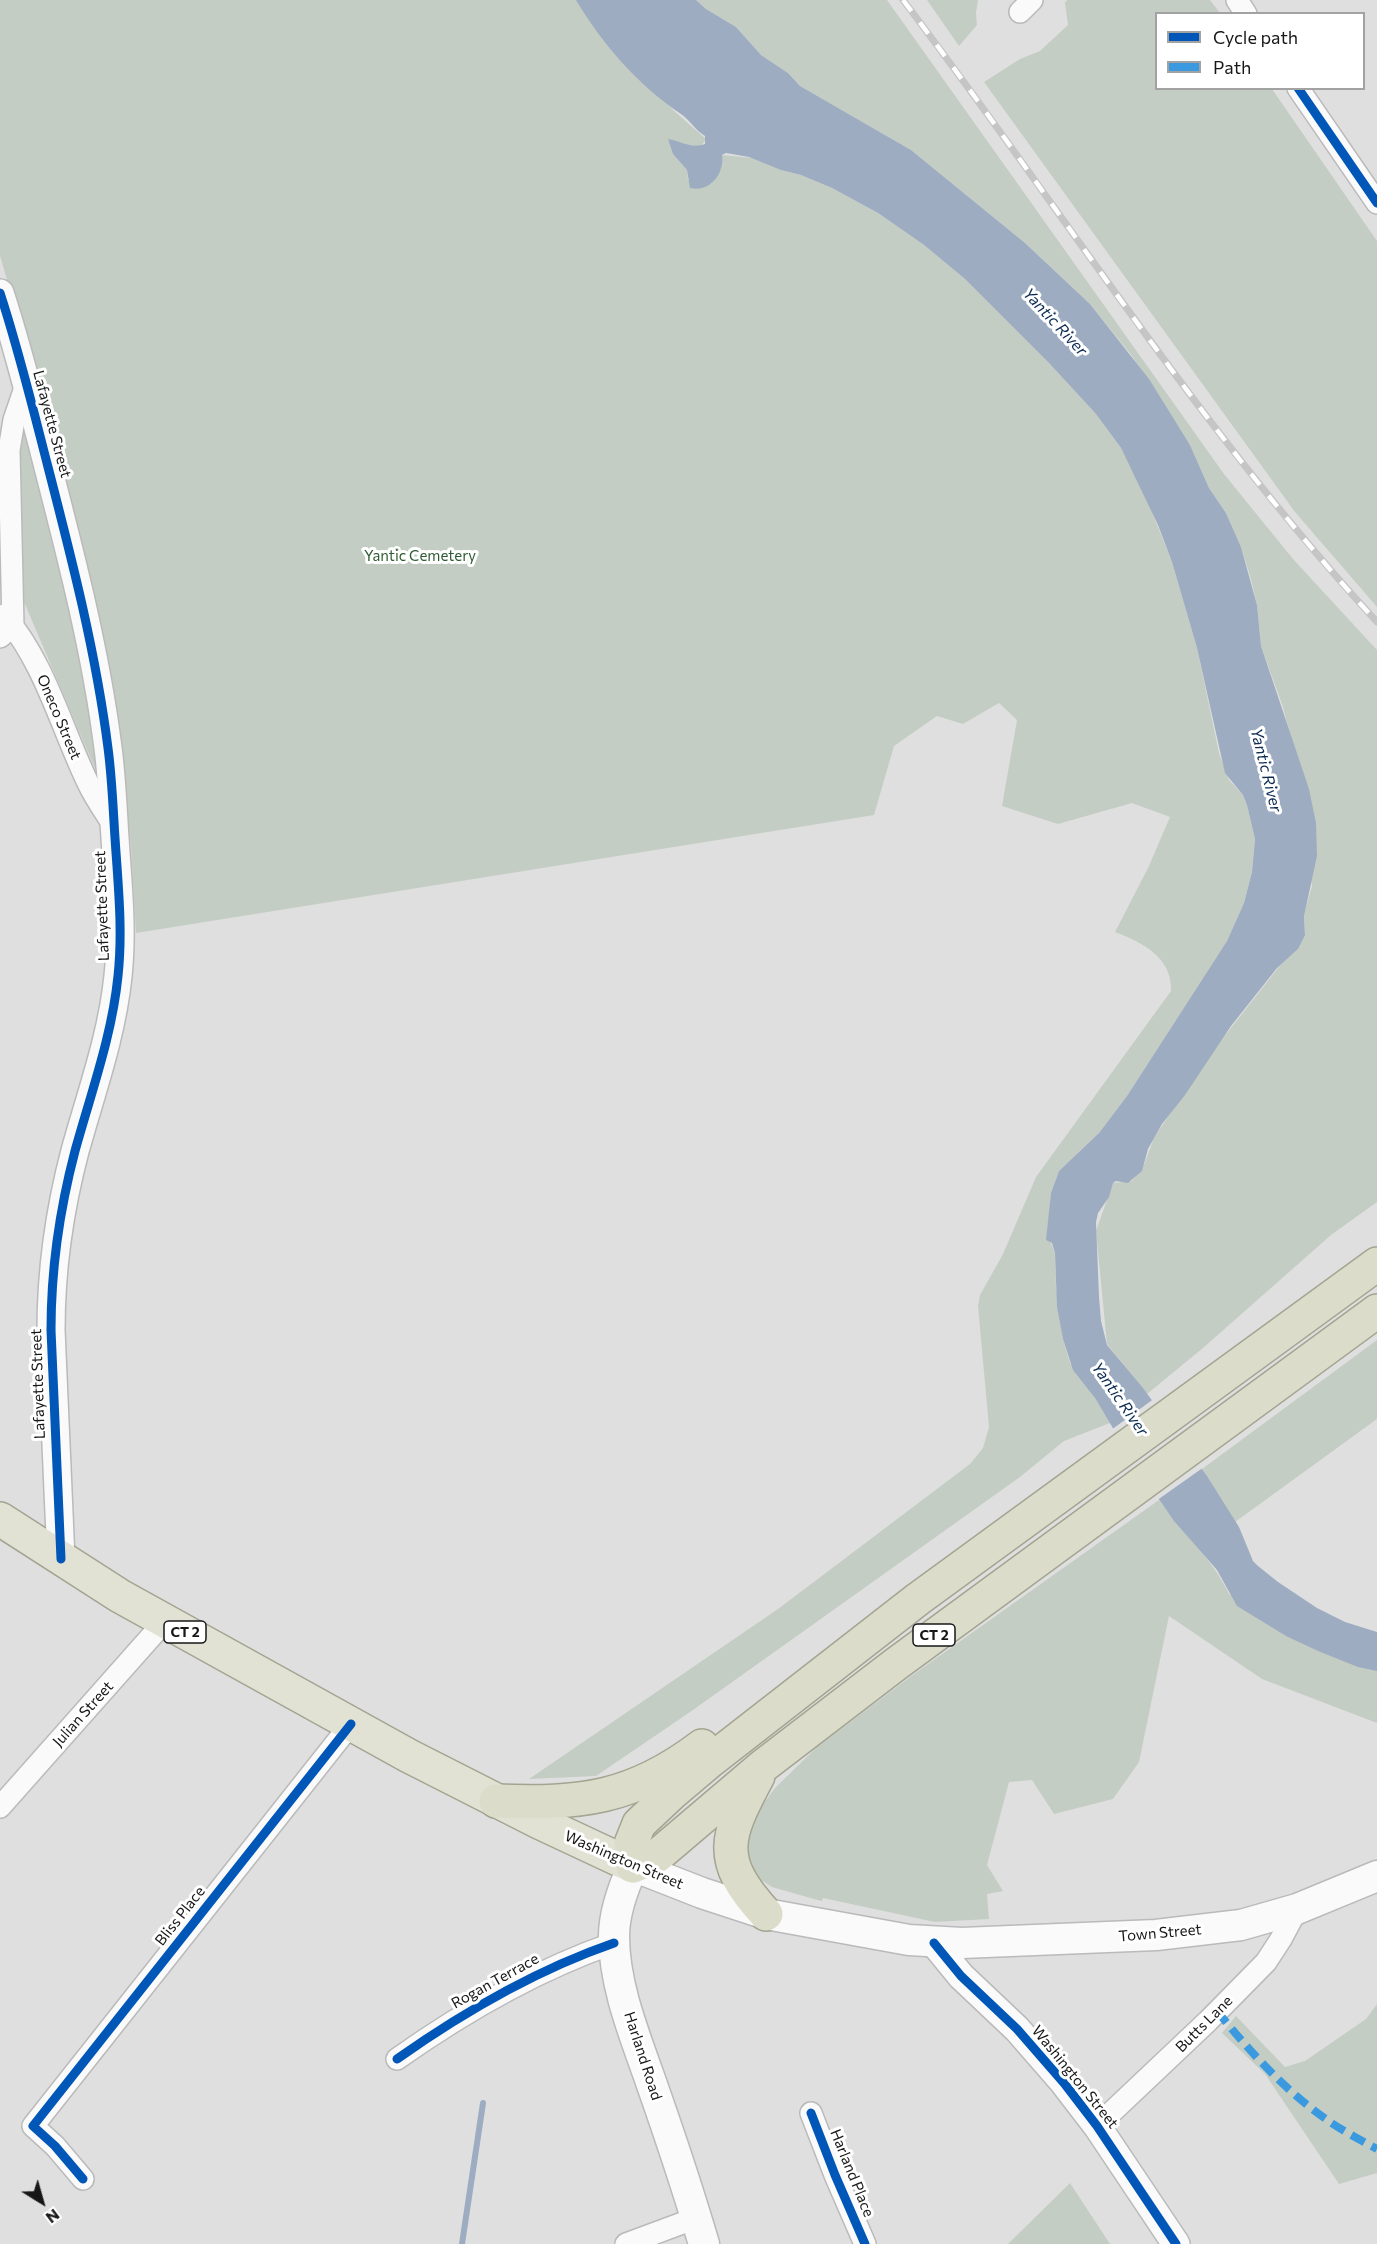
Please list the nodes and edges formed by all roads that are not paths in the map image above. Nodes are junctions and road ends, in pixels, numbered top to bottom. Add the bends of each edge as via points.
1 (1299, 90) edge
2 (1377, 203) edge
3 (0, 293) edge
4 (26, 385) junction
5 (5, 537) edge
6 (4, 624) edge
7 (114, 826) junction
8 (1377, 1264) edge
9 (1377, 1311) edge
10 (0, 1519) edge
11 (61, 1559) junction
12 (165, 1621) junction
13 (817, 1676) junction
14 (351, 1724) junction
15 (763, 1766) junction
16 (496, 1801) junction
17 (0, 1807) edge
18 (633, 1866) junction
19 (1377, 1876) edge
20 (1296, 1909) junction
21 (765, 1914) junction
22 (934, 1942) junction
23 (614, 1943) junction
24 (397, 2059) dead end
25 (811, 2113) dead end
26 (1097, 2126) junction
27 (83, 2178) dead end
28 (700, 2231) edge
29 (626, 2244) edge
30 (865, 2244) edge
31 (1176, 2244) edge

1 - 2 street
3 - 4 street, Lafayette Street
4 - 5 street via 10,440
4 - 7 street, Lafayette Street via 93,656 108,748
5 - 6 street
6 - 7 street, Oneco Street via 38,666 90,788
7 - 11 street, Lafayette Street via 120,924 118,978 107,1038 69,1178 52,1296
8 - 13 highway, CT 2
9 - 15 highway, CT 2
10 - 11 highway, Washington Street / CT 2
11 - 12 highway, Washington Street / CT 2
12 - 14 highway, Washington Street / CT 2
12 - 17 street, Julian Street
13 - 16 highway, CT 2 via 776,1689 698,1749 626,1790 565,1801
13 - 18 highway via 646,1817 632,1838
14 - 16 highway, Washington Street / CT 2
14 - 27 street, Bliss Place via 33,2126
15 - 18 highway, CT 2 via 657,1856
15 - 21 highway via 737,1819 730,1852 738,1876
16 - 18 highway, Washington Street / CT 2
18 - 21 main road, Washington Street
18 - 23 main road, Harland Road via 618,1905
19 - 20 main road, Town Street
20 - 22 main road, Town Street via 1241,1924 1156,1935
20 - 26 street, Butts Lane via 1266,1962
21 - 22 main road, Washington Street
22 - 26 street, Washington Street via 963,1978 1017,2029
23 - 24 street, Rogan Terrace via 547,1969 445,2026
23 - 28 main road, Harland Road via 628,2011
25 - 30 street, Harland Place
26 - 31 street, Washington Street
28 - 29 street

